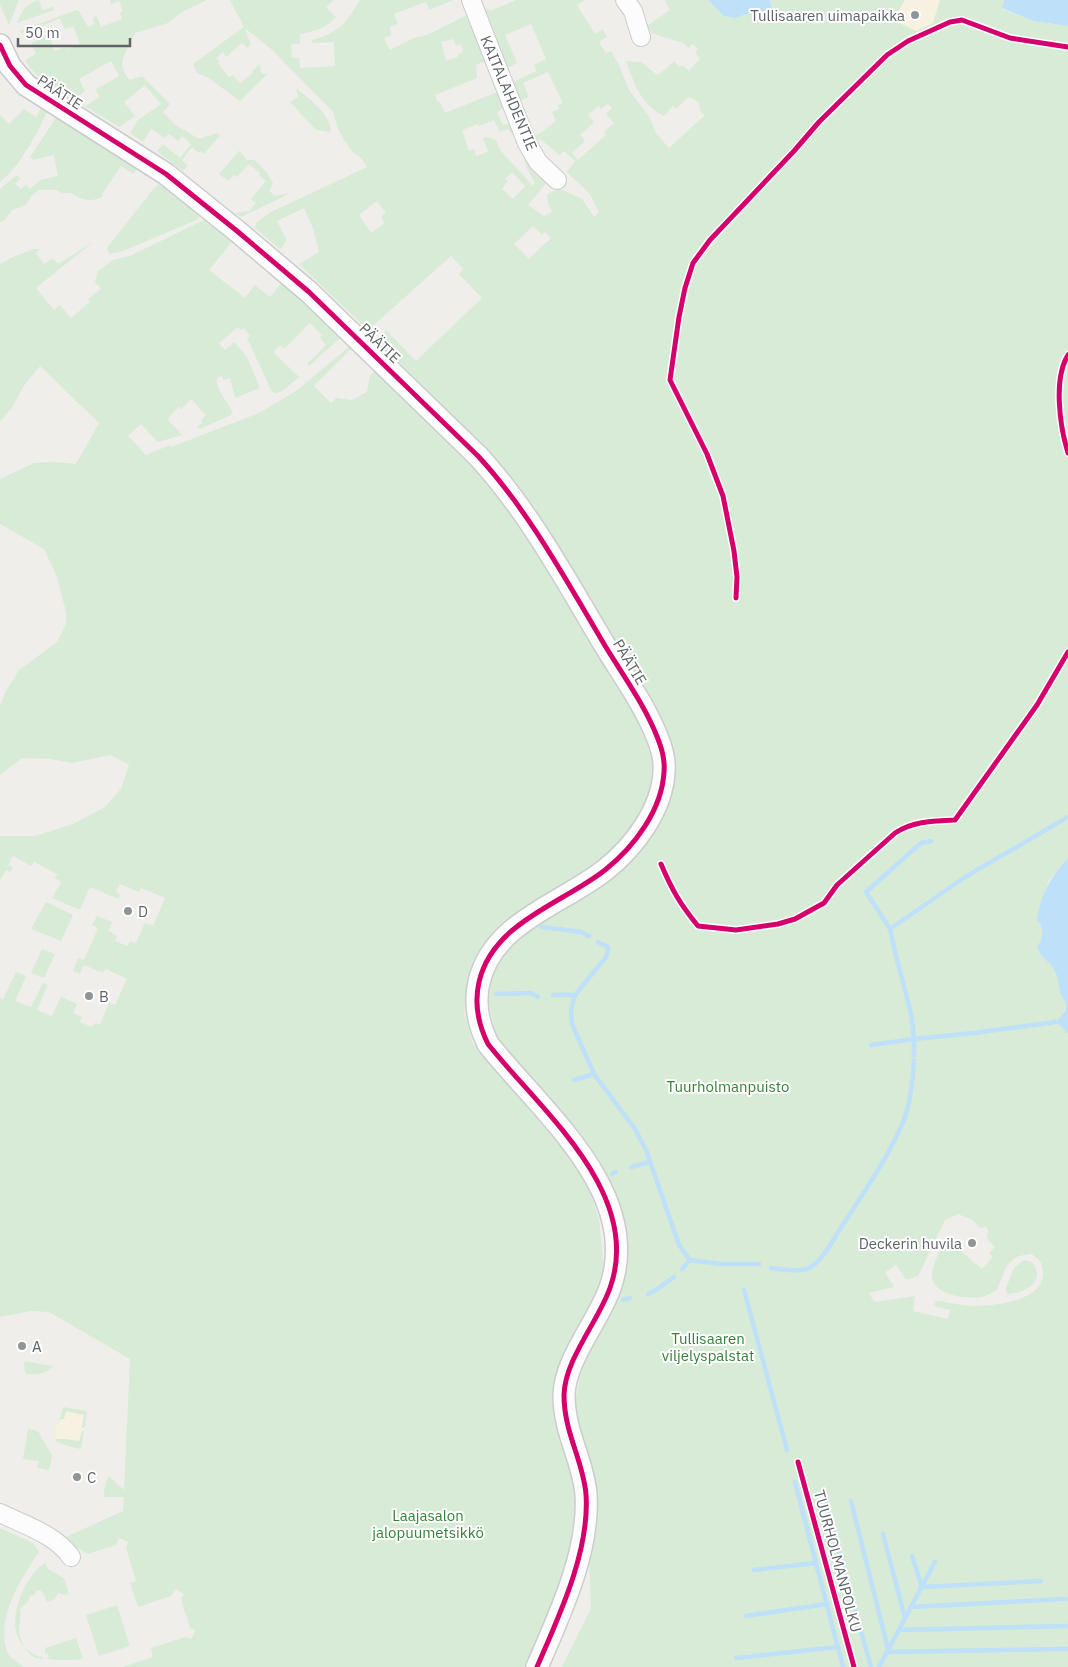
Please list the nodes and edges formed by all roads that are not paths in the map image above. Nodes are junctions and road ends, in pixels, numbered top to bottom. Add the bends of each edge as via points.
1 (470, 0) edge
2 (625, 0) edge
3 (640, 37) dead end
4 (0, 45) edge
5 (557, 180) dead end
6 (0, 1513) edge
7 (71, 1557) dead end
8 (538, 1667) edge

1 - 5 street, KAITALAHDENTIE via 528,143 538,162
2 - 3 street via 633,11
4 - 8 street, PÄÄTIE via 10,66 26,85 166,174 275,263 353,334 495,474 579,602 649,719 663,753 664,771 657,802 633,842 604,870 506,935 488,958 477,993 481,1029 488,1044 579,1150 604,1194 615,1233 615,1270 610,1288 573,1362 564,1392 567,1427 586,1493 586,1515 571,1581
6 - 7 street via 52,1538

